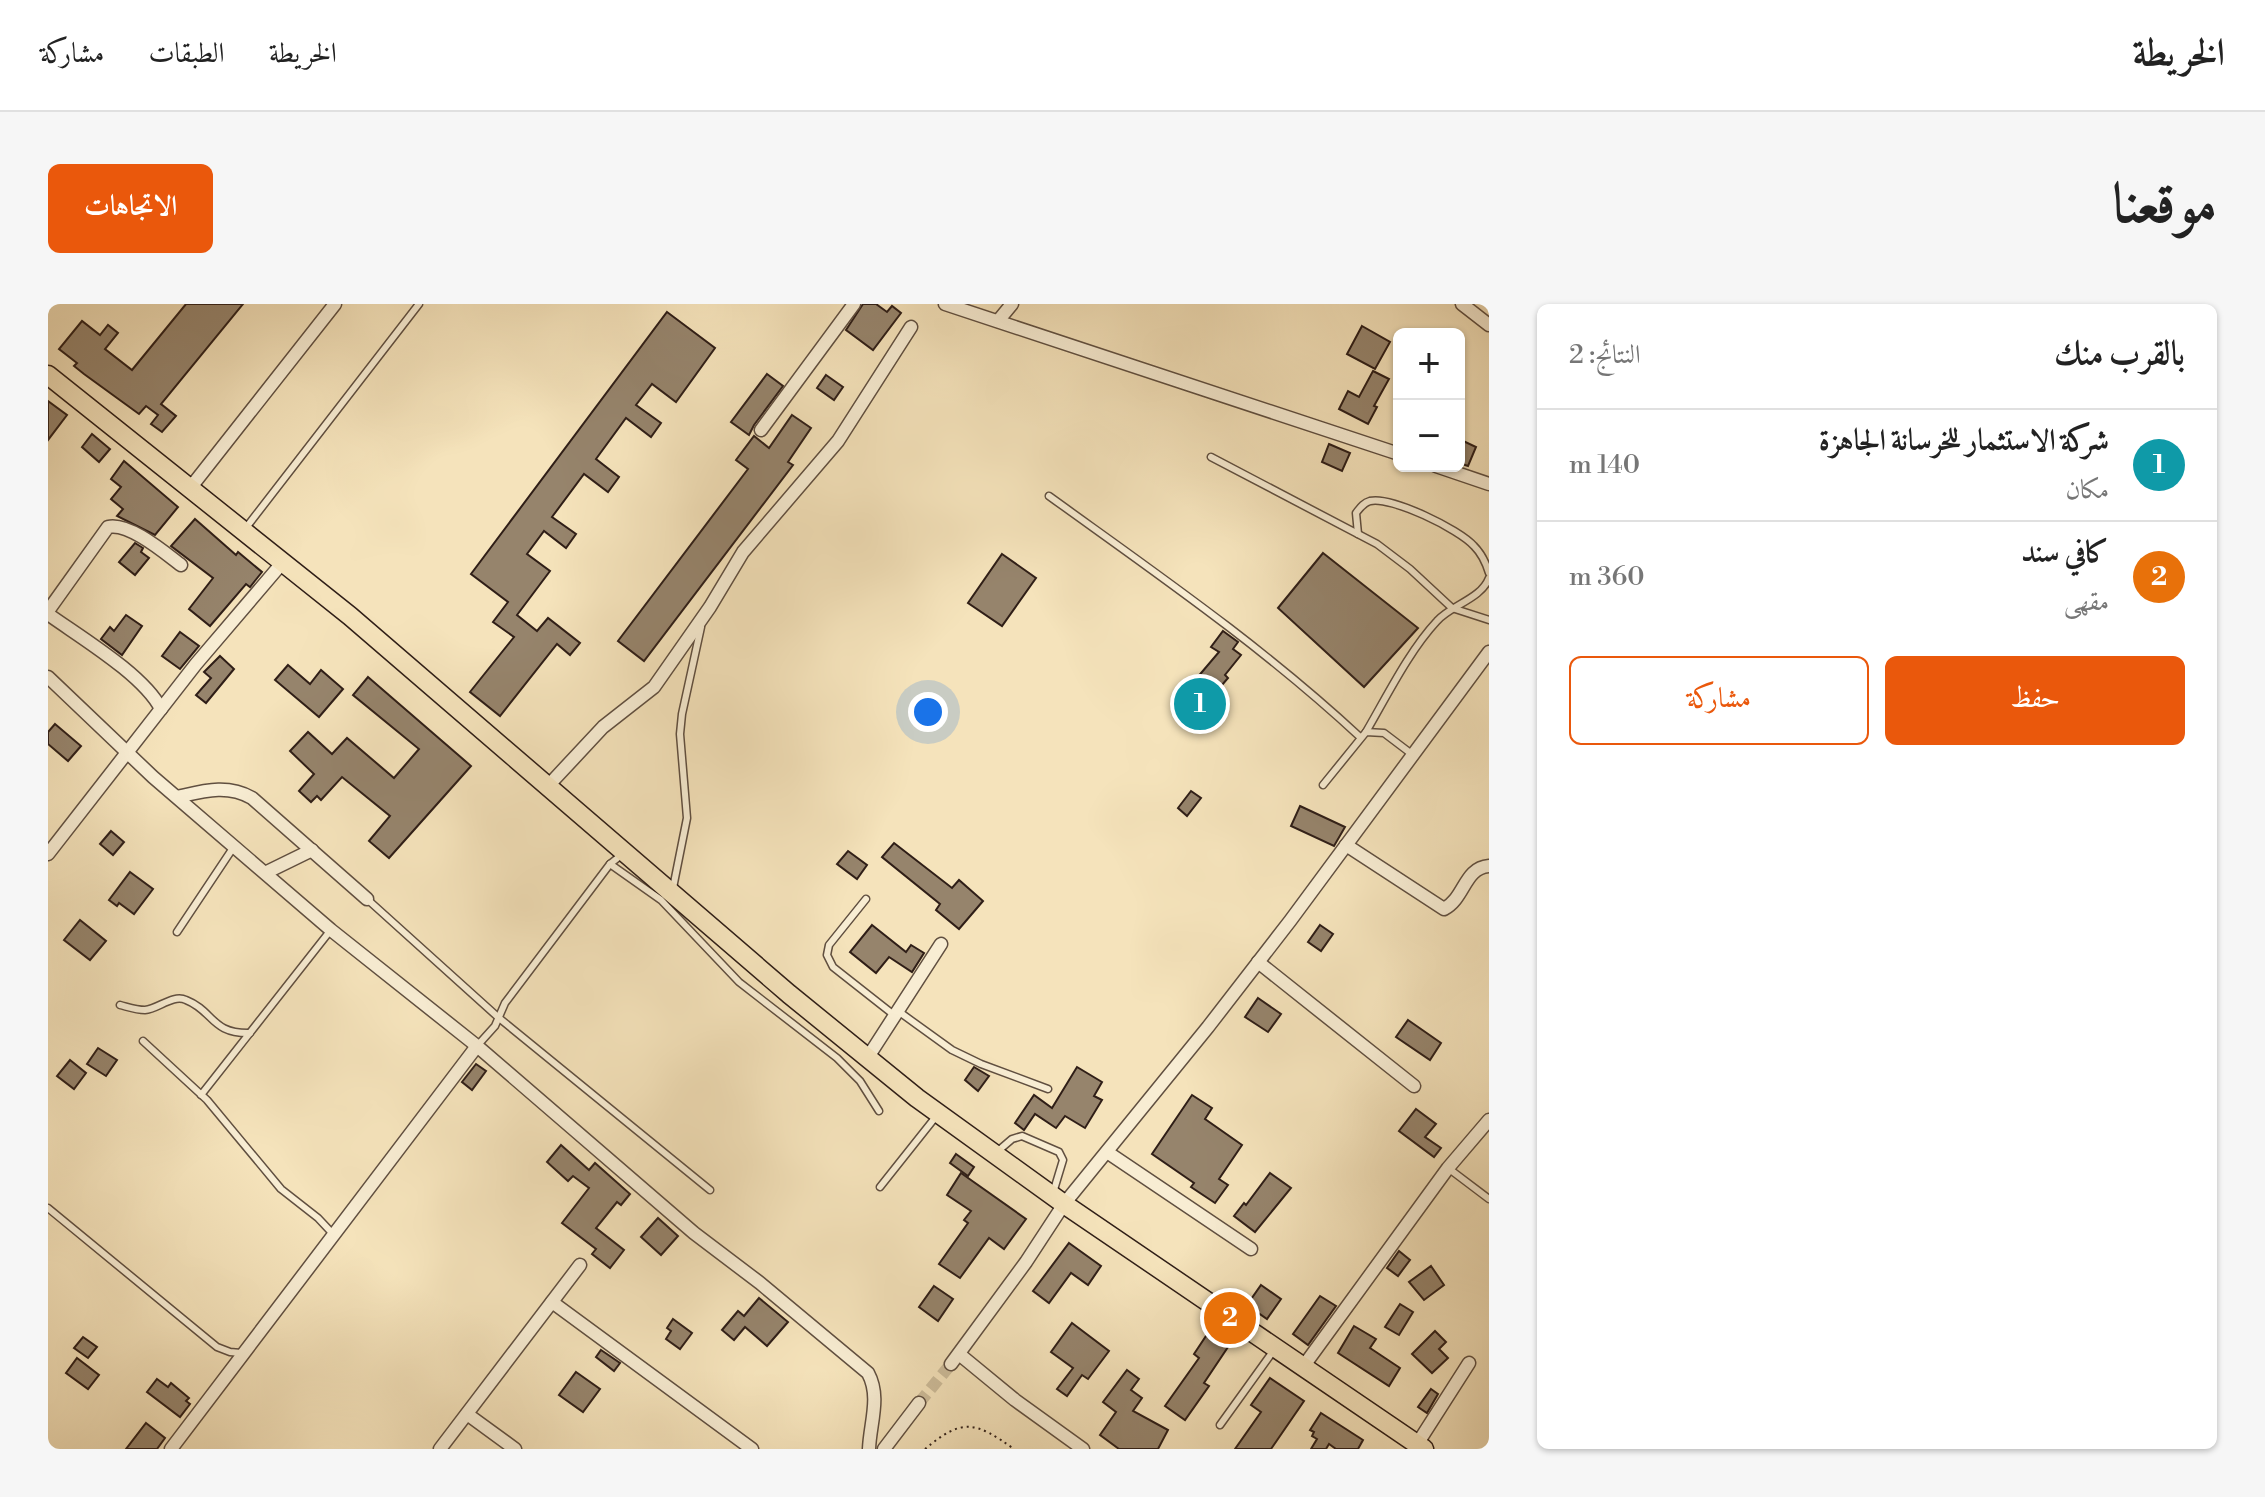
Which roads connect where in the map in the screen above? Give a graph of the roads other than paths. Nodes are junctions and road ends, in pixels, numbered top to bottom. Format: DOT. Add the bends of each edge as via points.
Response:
graph roads {
  1 [pos="335,304"];
  2 [pos="419,304"];
  3 [pos="854,304"];
  4 [pos="945,304"];
  5 [pos="1012,304"];
  6 [pos="1462,304"];
  7 [pos="998,321"];
  8 [pos="1489,325"];
  9 [pos="911,327"];
  10 [pos="48,375"];
  11 [pos="761,430"];
  12 [pos="1393,452"];
  13 [pos="1211,457"];
  14 [pos="1454,472"];
  15 [pos="1489,484"];
  16 [pos="191,487"];
  17 [pos="1049,496"];
  18 [pos="244,529"];
  19 [pos="1358,534"];
  20 [pos="283,562"];
  21 [pos="181,565"];
  22 [pos="1489,576"];
  23 [pos="1452,608"];
  24 [pos="48,612"];
  25 [pos="703,617"];
  26 [pos="1489,620"];
  27 [pos="1489,652"];
  28 [pos="48,677"];
  29 [pos="161,709"];
  30 [pos="1363,734"];
  31 [pos="127,753"];
  32 [pos="1413,755"];
  33 [pos="1323,785"];
  34 [pos="548,786"];
  35 [pos="177,797"];
  36 [pos="235,844"];
  37 [pos="1346,845"];
  38 [pos="312,850"];
  39 [pos="48,854"];
  40 [pos="618,858"];
  41 [pos="1489,866"];
  42 [pos="267,872"];
  43 [pos="672,891"];
  44 [pos="367,899"];
  45 [pos="866,899"];
  46 [pos="331,930"];
  47 [pos="177,932"];
  48 [pos="941,944"];
  49 [pos="1258,962"];
  50 [pos="120,1005"];
  51 [pos="896,1013"];
  52 [pos="499,1018"];
  53 [pos="250,1033"];
  54 [pos="143,1041"];
  55 [pos="477,1046"];
  56 [pos="868,1057"];
  57 [pos="1414,1086"];
  58 [pos="1048,1089"];
  59 [pos="201,1095"];
  60 [pos="879,1111"];
  61 [pos="939,1113"];
  62 [pos="1489,1120"];
  63 [pos="1107,1152"];
  64 [pos="995,1153"];
  65 [pos="1448,1168"];
  66 [pos="880,1187"];
  67 [pos="710,1190"];
  68 [pos="1489,1199"];
  69 [pos="1058,1200"];
  70 [pos="48,1208"];
  71 [pos="333,1234"];
  72 [pos="1251,1249"];
  73 [pos="580,1265"];
  74 [pos="552,1302"];
  75 [pos="1275,1348"];
  76 [pos="244,1353"];
  77 [pos="1469,1363"];
  78 [pos="1303,1367"];
  79 [pos="919,1403"];
  80 [pos="467,1414"];
  81 [pos="1220,1425"];
  82 [pos="1418,1447"];
  83 [pos="171,1449"];
  84 [pos="440,1449"];
  85 [pos="515,1449"];
  86 [pos="752,1449"];
  87 [pos="869,1449"];
  88 [pos="884,1449"];
  89 [pos="1083,1449"];
  1 -- 16 [label="street"];
  2 -- 18 [label="lane"];
  3 -- 11 [label="street"];
  4 -- 7 [label="street"];
  5 -- 7 [label="street"];
  6 -- 8 [label="street"];
  7 -- 12 [label="street"];
  9 -- 25 [label="street" via="838,441 743,552"];
  10 -- 16 [label="main road"];
  13 -- 19 [label="lane"];
  14 -- 15 [label="street"];
  16 -- 18 [label="main road"];
  17 -- 30 [label="lane" via="1247,639"];
  18 -- 20 [label="main road"];
  19 -- 22 [label="lane" via="1356,513 1362,505 1396,504 1464,536 1486,562"];
  19 -- 23 [label="lane" via="1392,554"];
  20 -- 29 [label="street"];
  20 -- 34 [label="main road"];
  21 -- 24 [label="street" via="135,534 108,527"];
  22 -- 23 [label="lane" via="1480,592"];
  23 -- 26 [label="lane"];
  23 -- 30 [label="lane" via="1421,642"];
  24 -- 29 [label="street" via="150,691"];
  25 -- 34 [label="street" via="654,687 603,727"];
  25 -- 43 [label="lane" via="682,714 687,818"];
  27 -- 32 [label="street"];
  28 -- 31 [label="street"];
  29 -- 31 [label="street"];
  30 -- 32 [label="lane" via="1384,733"];
  30 -- 33 [label="lane"];
  31 -- 35 [label="street"];
  31 -- 39 [label="street"];
  32 -- 37 [label="street"];
  34 -- 40 [label="main road"];
  35 -- 36 [label="street"];
  35 -- 38 [label="street" via="239,790"];
  36 -- 42 [label="street"];
  36 -- 47 [label="lane"];
  37 -- 41 [label="street" via="1444,909 1455,902 1473,871"];
  37 -- 49 [label="street"];
  38 -- 42 [label="street"];
  38 -- 44 [label="street"];
  40 -- 43 [label="main road"];
  40 -- 52 [label="lane" via="505,1003"];
  40 -- 60 [label="lane" via="753,994 837,1058"];
  42 -- 46 [label="street"];
  43 -- 56 [label="main road"];
  44 -- 52 [label="lane"];
  45 -- 51 [label="lane" via="829,945 827,955 833,967"];
  46 -- 53 [label="lane"];
  46 -- 55 [label="street"];
  48 -- 51 [label="street"];
  49 -- 57 [label="street"];
  49 -- 63 [label="street"];
  50 -- 53 [label="lane" via="147,1010 185,999 223,1029"];
  51 -- 56 [label="street"];
  51 -- 58 [label="lane" via="952,1050"];
  52 -- 55 [label="lane"];
  52 -- 67 [label="lane"];
  53 -- 59 [label="lane"];
  54 -- 59 [label="lane"];
  55 -- 71 [label="street"];
  55 -- 87 [label="street" via="694,1233 868,1373 875,1397"];
  56 -- 61 [label="main road"];
  59 -- 71 [label="lane" via="264,1171"];
  61 -- 64 [label="main road"];
  61 -- 66 [label="lane"];
  62 -- 65 [label="street"];
  63 -- 69 [label="street"];
  63 -- 72 [label="street"];
  64 -- 69 [label="main road"];
  64 -- 69 [label="lane" via="1022,1136 1059,1152 1063,1160"];
  65 -- 68 [label="lane"];
  65 -- 78 [label="street"];
  69 -- 75 [label="main road"];
  69 -- 89 [label="street" via="1026,1262 955,1359"];
  70 -- 76 [label="lane" via="217,1347"];
  71 -- 76 [label="street"];
  73 -- 74 [label="street"];
  74 -- 80 [label="street"];
  74 -- 86 [label="street"];
  75 -- 78 [label="main road"];
  75 -- 81 [label="lane"];
  76 -- 83 [label="street"];
  77 -- 82 [label="street"];
  78 -- 82 [label="main road"];
  79 -- 88 [label="street"];
  80 -- 84 [label="street"];
  80 -- 85 [label="street"];
}
